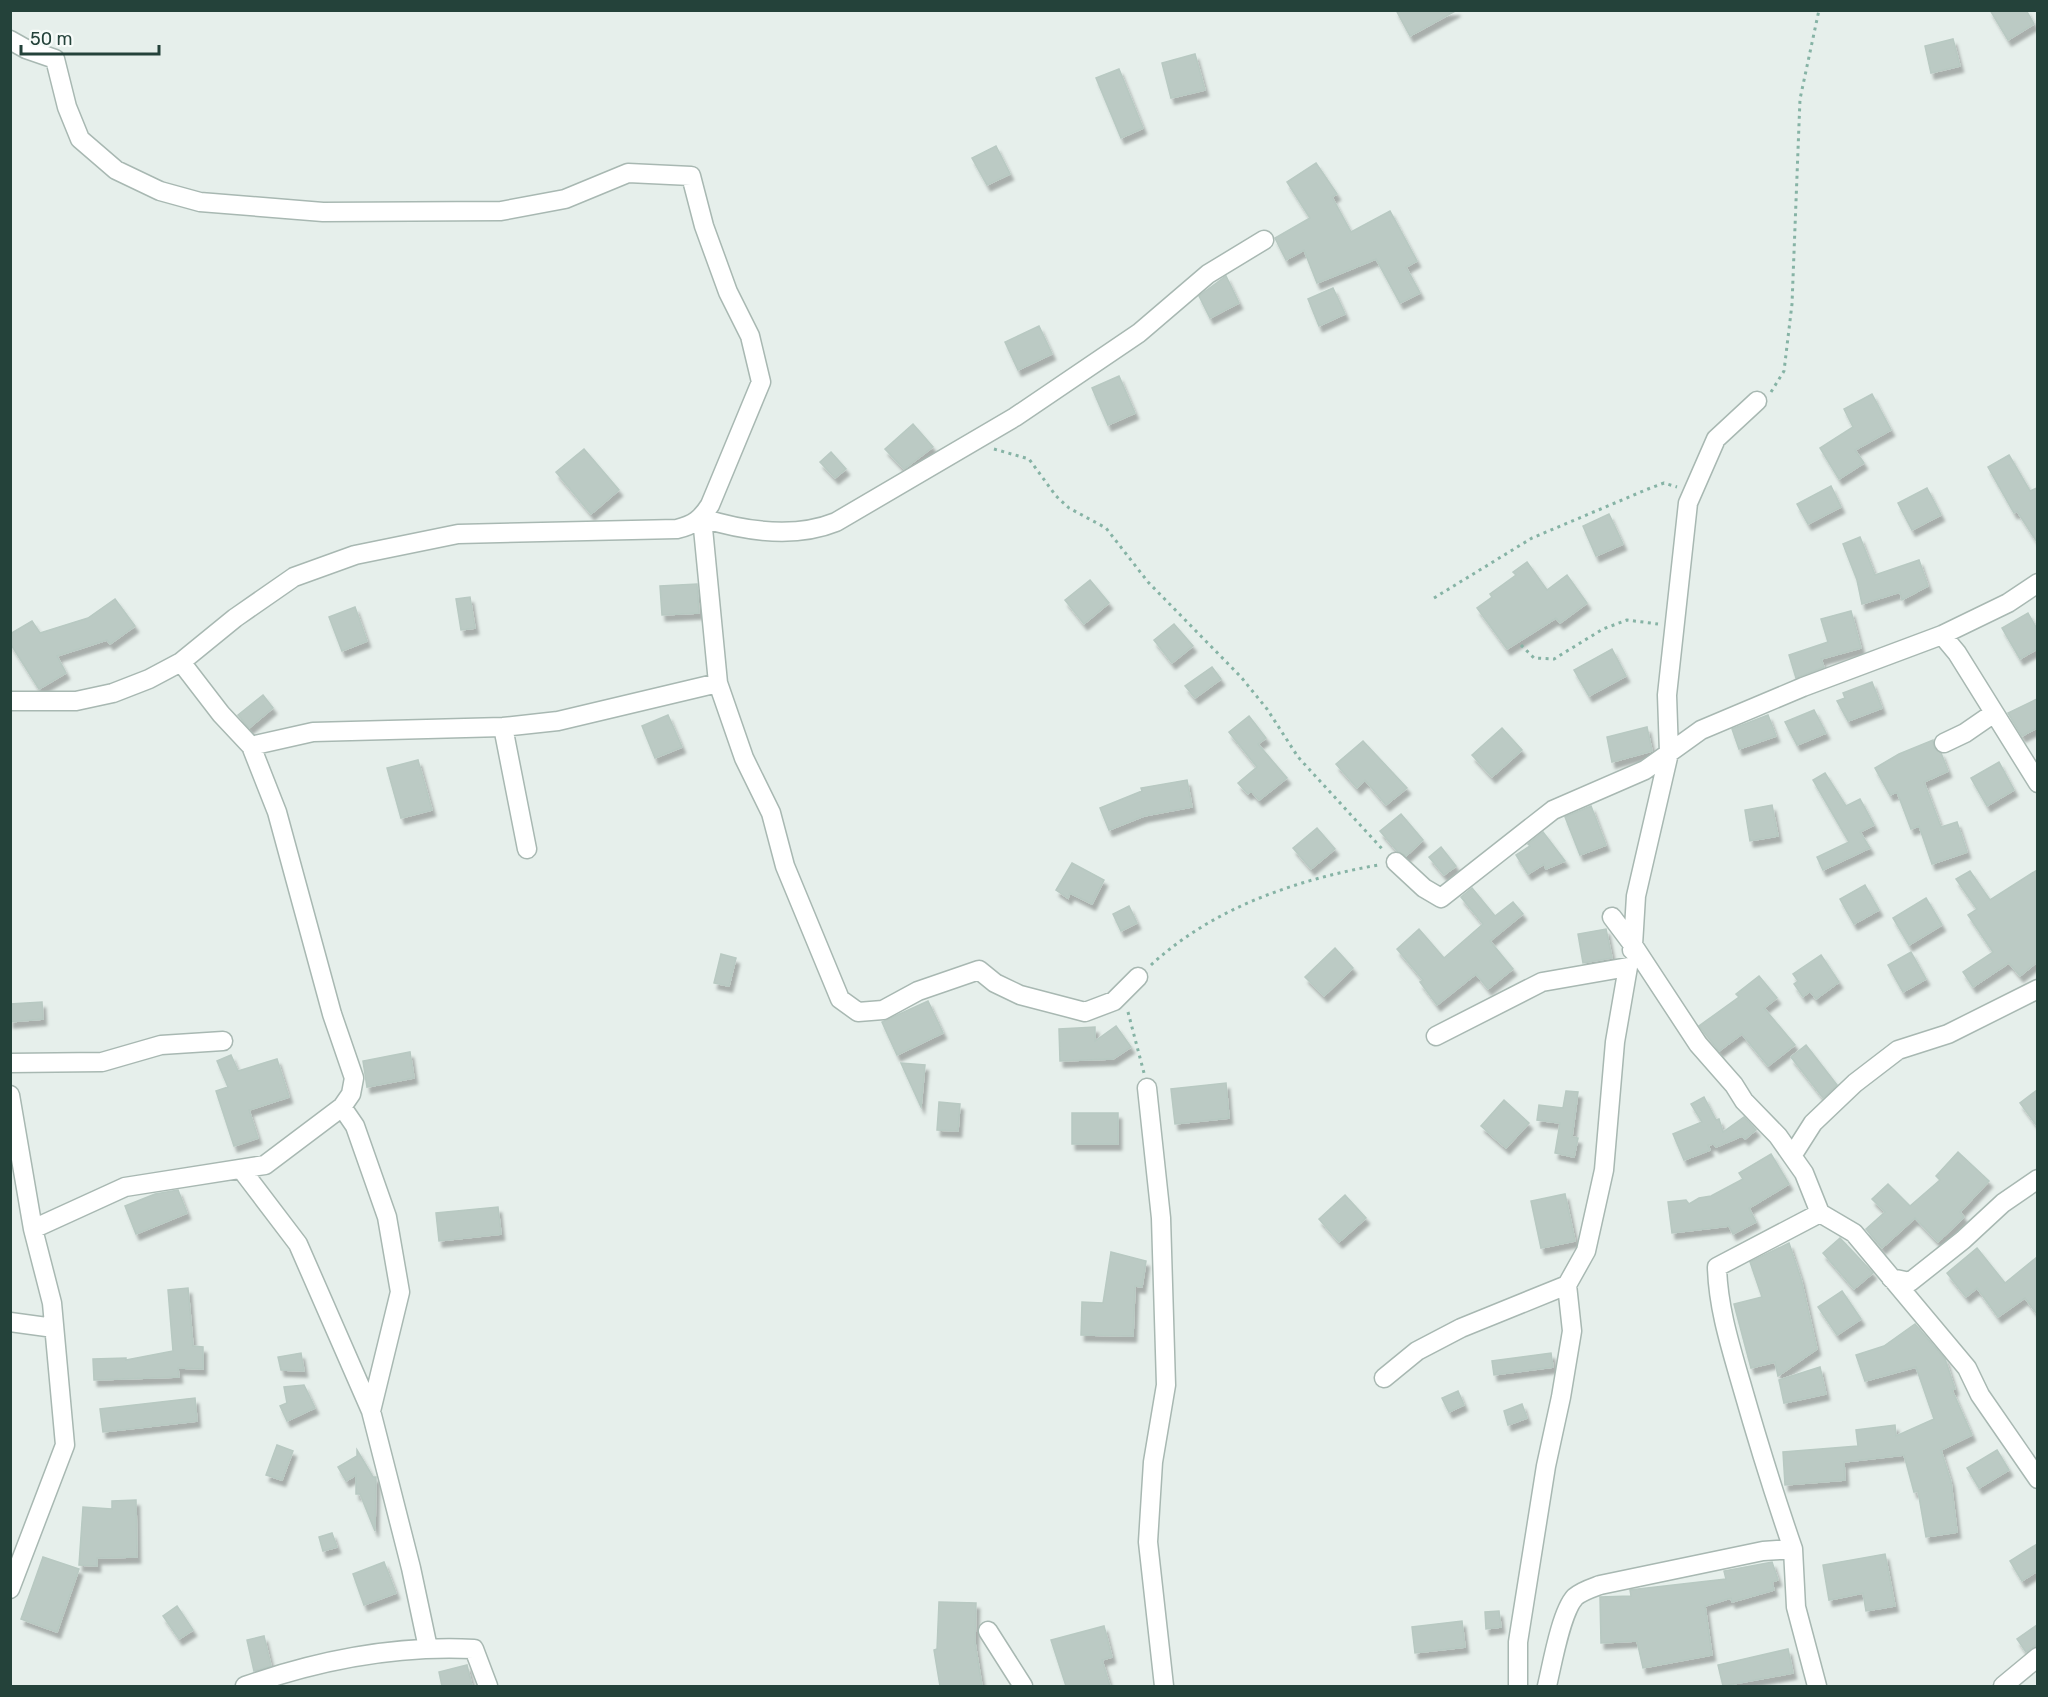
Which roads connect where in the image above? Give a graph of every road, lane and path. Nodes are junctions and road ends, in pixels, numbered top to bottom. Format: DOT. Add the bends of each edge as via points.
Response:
graph roads {
  1 [pos="1819,10"];
  2 [pos="10,40"];
  3 [pos="1264,240"];
  4 [pos="1757,401"];
  5 [pos="976,441"];
  6 [pos="1688,503"];
  7 [pos="702,518"];
  8 [pos="2037,583"];
  9 [pos="1434,598"];
  10 [pos="1672,633"];
  11 [pos="1942,635"];
  12 [pos="1521,645"];
  13 [pos="181,662"];
  14 [pos="718,683"];
  15 [pos="10,701"];
  16 [pos="1994,712"];
  17 [pos="503,727"];
  18 [pos="1944,743"];
  19 [pos="251,746"];
  20 [pos="1669,753"];
  21 [pos="2037,783"];
  22 [pos="527,849"];
  23 [pos="1396,862"];
  24 [pos="1612,917"];
  25 [pos="1633,945"];
  26 [pos="1628,967"];
  27 [pos="1138,977"];
  28 [pos="2037,989"];
  29 [pos="1126,1006"];
  30 [pos="1436,1035"];
  31 [pos="223,1041"];
  32 [pos="10,1063"];
  33 [pos="1147,1088"];
  34 [pos="10,1095"];
  35 [pos="342,1107"];
  36 [pos="1792,1156"];
  37 [pos="241,1169"];
  38 [pos="2037,1179"];
  39 [pos="1820,1213"];
  40 [pos="33,1229"];
  41 [pos="1891,1278"];
  42 [pos="1567,1285"];
  43 [pos="10,1322"];
  44 [pos="54,1328"];
  45 [pos="1384,1378"];
  46 [pos="371,1411"];
  47 [pos="2037,1479"];
  48 [pos="1793,1549"];
  49 [pos="10,1588"];
  50 [pos="988,1631"];
  51 [pos="428,1648"];
  52 [pos="2037,1658"];
  53 [pos="245,1686"];
  54 [pos="488,1686"];
  55 [pos="1023,1686"];
  56 [pos="1164,1686"];
  57 [pos="1518,1686"];
  58 [pos="1547,1686"];
  59 [pos="1817,1686"];
  60 [pos="2003,1686"];
  1 -- 4 [label="path" via="1800,99 1792,304 1784,371 1776,389"];
  2 -- 7 [label="street" via="55,59 80,139 116,170 160,191 200,202 323,212 501,211 565,199 628,173 692,176 704,226 728,292 750,336 761,382 711,505"];
  3 -- 5 [label="street" via="1208,274 1139,333"];
  4 -- 6 [label="street" via="1716,439"];
  5 -- 7 [label="street" via="900,482 864,507 818,529 762,531 733,528"];
  5 -- 23 [label="path" via="1029,459 1069,508 1106,528 1148,582 1241,677 1298,757"];
  6 -- 9 [label="path" via="1676,486 1664,483 1616,500 1532,538"];
  6 -- 10 [label="street"];
  7 -- 13 [label="street" via="677,529 458,534 355,555 294,577"];
  7 -- 14 [label="street"];
  8 -- 11 [label="street" via="2008,603"];
  10 -- 12 [label="path" via="1655,622 1627,620 1554,659 1534,658"];
  10 -- 20 [label="street" via="1667,695"];
  11 -- 16 [label="street"];
  11 -- 20 [label="street" via="1701,730"];
  13 -- 15 [label="street" via="113,693 76,701"];
  13 -- 19 [label="street"];
  14 -- 17 [label="street" via="558,721"];
  14 -- 27 [label="street" via="744,758 771,813 785,866 840,999 858,1012 883,1010 918,991 979,970 1020,995 1084,1012 1114,1001"];
  16 -- 18 [label="street" via="1965,734"];
  16 -- 21 [label="street"];
  17 -- 19 [label="street" via="313,732"];
  17 -- 22 [label="street"];
  19 -- 35 [label="street" via="277,812 332,1014 354,1078 351,1094"];
  20 -- 23 [label="street" via="1645,770 1553,810 1441,898"];
  20 -- 25 [label="street" via="1636,896"];
  23 -- 27 [label="path" via="1326,875 1256,898 1215,919"];
  24 -- 25 [label="street"];
  25 -- 26 [label="street"];
  25 -- 36 [label="street" via="1698,1044"];
  26 -- 30 [label="street" via="1542,982"];
  26 -- 42 [label="street" via="1615,1042 1604,1170 1586,1251"];
  28 -- 36 [label="street" via="1948,1034 1898,1050 1813,1123"];
  29 -- 33 [label="path"];
  31 -- 32 [label="street" via="161,1045 102,1062"];
  33 -- 56 [label="street" via="1161,1218 1166,1385 1153,1462 1148,1542"];
  34 -- 40 [label="street"];
  35 -- 37 [label="street" via="265,1165"];
  35 -- 46 [label="street" via="355,1126 387,1217 400,1292"];
  36 -- 39 [label="street" via="1804,1173"];
  37 -- 40 [label="street" via="125,1187"];
  37 -- 46 [label="street" via="298,1244"];
  38 -- 41 [label="street" via="1910,1282"];
  39 -- 41 [label="street" via="1854,1233"];
  39 -- 48 [label="street" via="1717,1267 1718,1298 1733,1354 1766,1473"];
  40 -- 44 [label="street" via="52,1303"];
  41 -- 47 [label="street" via="1966,1368"];
  42 -- 45 [label="street" via="1461,1328 1426,1346"];
  42 -- 57 [label="street" via="1572,1331 1518,1642"];
  43 -- 44 [label="street"];
  44 -- 49 [label="street" via="65,1445"];
  46 -- 51 [label="street"];
  48 -- 58 [label="street" via="1763,1551 1600,1585 1581,1593 1573,1600 1561,1631"];
  48 -- 59 [label="street" via="1796,1607"];
  50 -- 55 [label="street"];
  51 -- 53 [label="street" via="330,1661"];
  51 -- 54 [label="street" via="474,1649"];
  52 -- 60 [label="street"];
}
